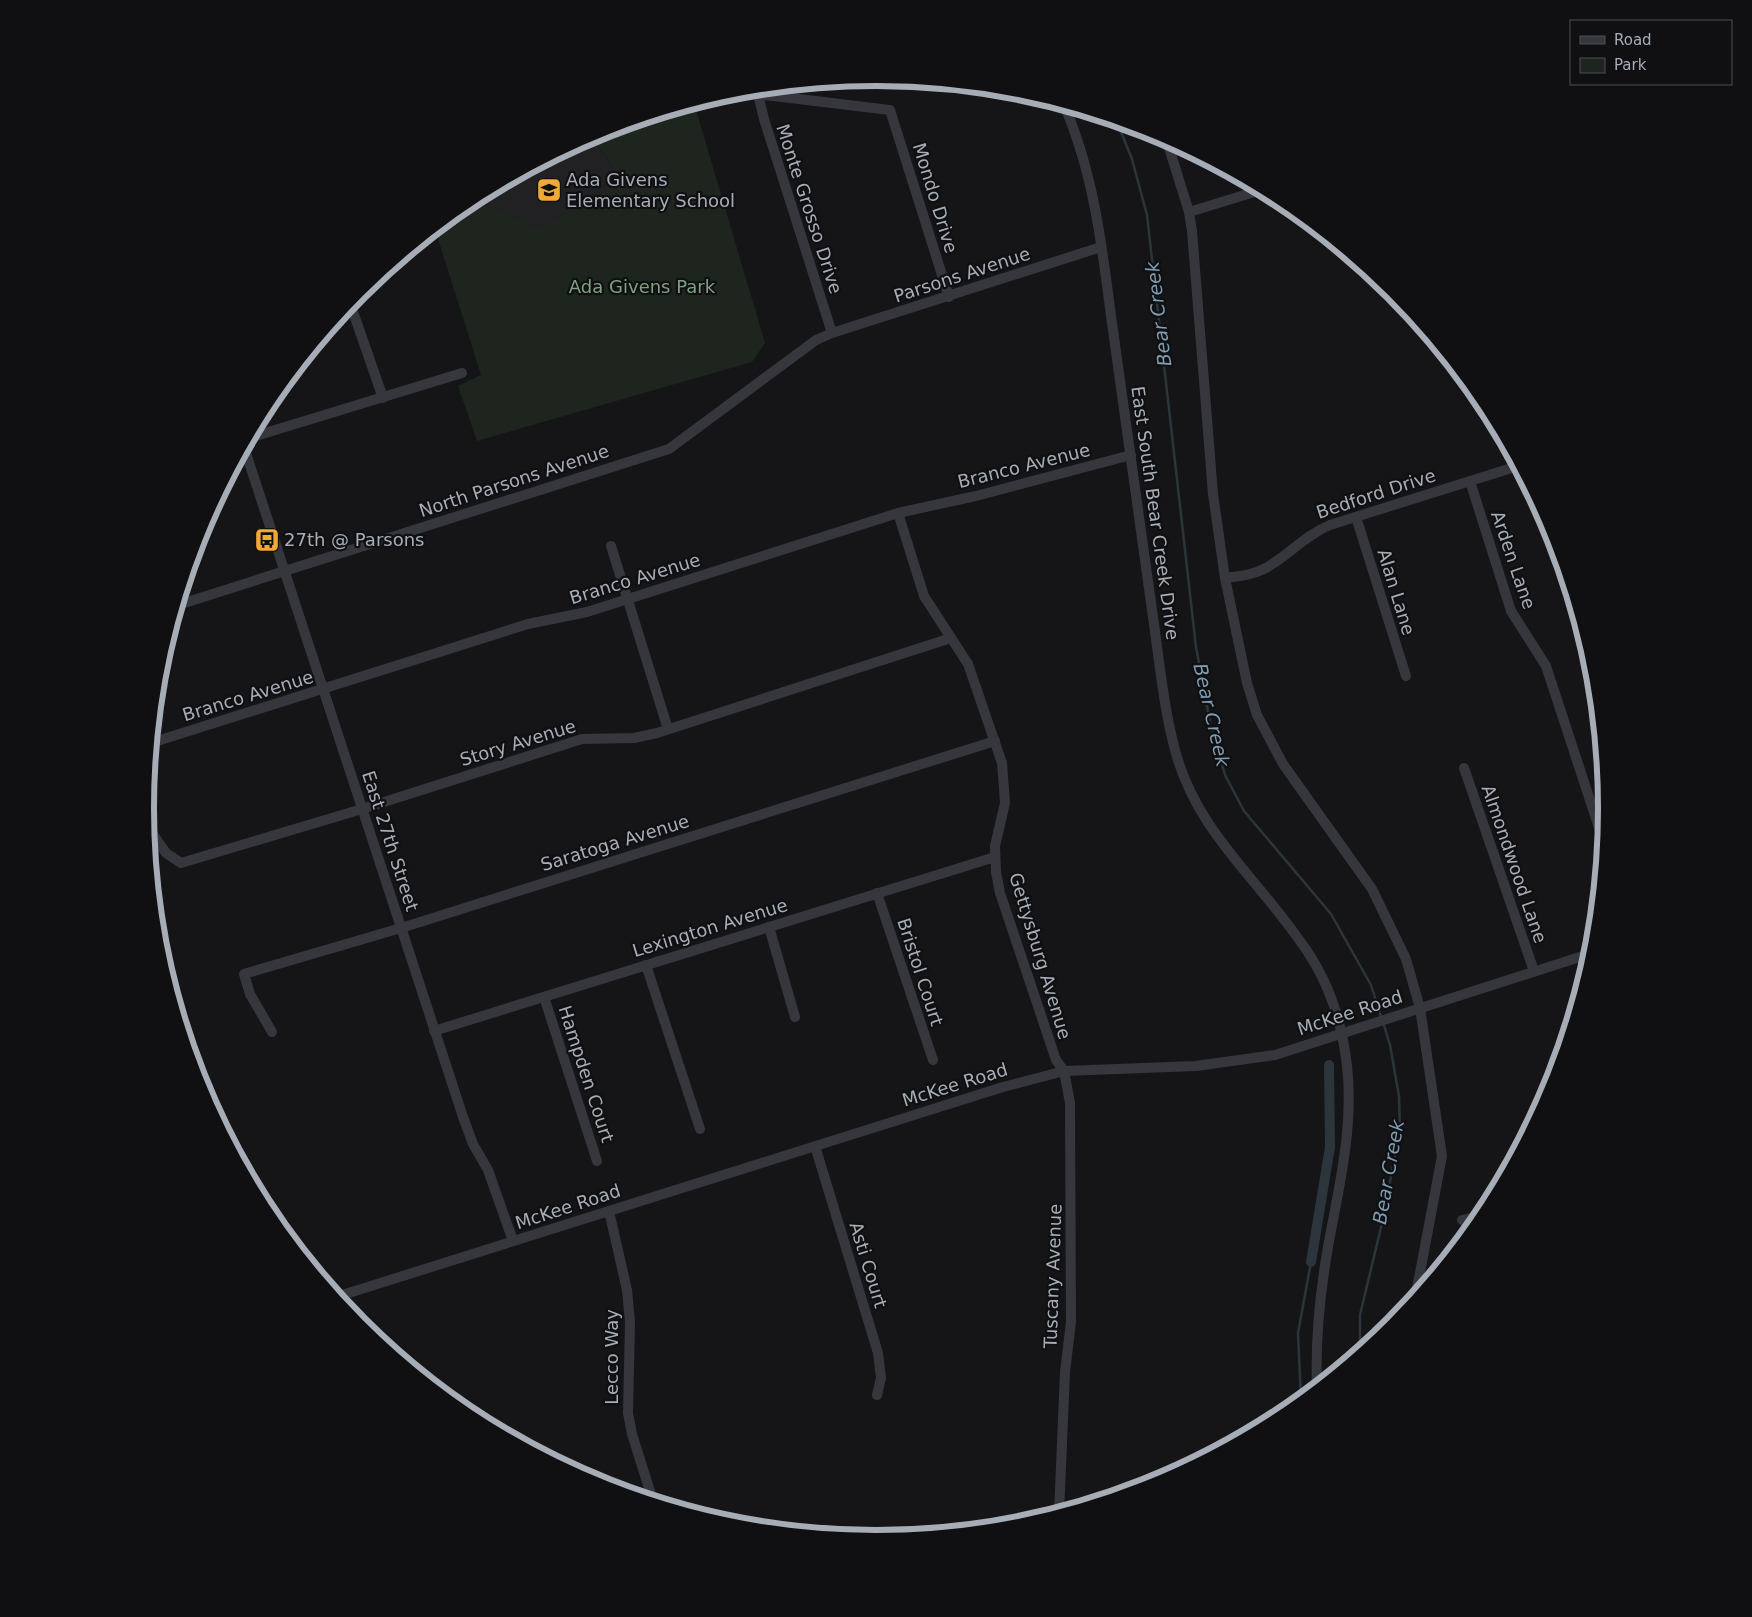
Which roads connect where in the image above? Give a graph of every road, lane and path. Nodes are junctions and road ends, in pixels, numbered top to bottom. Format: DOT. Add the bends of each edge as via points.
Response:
graph roads {
  1 [pos="771,94"];
  2 [pos="758,96"];
  3 [pos="1067,112"];
  4 [pos="1169,149"];
  5 [pos="1252,193"];
  6 [pos="1188,212"];
  7 [pos="1101,246"];
  8 [pos="949,296"];
  9 [pos="353,311"];
  10 [pos="832,333"];
  11 [pos="462,373"];
  12 [pos="383,398"];
  13 [pos="258,435"];
  14 [pos="247,455"];
  15 [pos="1131,456"];
  16 [pos="1512,468"];
  17 [pos="1470,481"];
  18 [pos="898,513"];
  19 [pos="1356,517"];
  20 [pos="611,546"];
  21 [pos="285,571"];
  22 [pos="1225,578"];
  23 [pos="628,599"];
  24 [pos="184,602"];
  25 [pos="951,638"];
  26 [pos="1406,676"];
  27 [pos="324,689"];
  28 [pos="668,729"];
  29 [pos="157,741"];
  30 [pos="995,741"];
  31 [pos="1464,768"];
  32 [pos="362,809"];
  33 [pos="1598,824"];
  34 [pos="155,837"];
  35 [pos="995,857"];
  36 [pos="878,893"];
  37 [pos="769,927"];
  38 [pos="401,928"];
  39 [pos="1582,956"];
  40 [pos="646,965"];
  41 [pos="1534,971"];
  42 [pos="544,997"];
  43 [pos="1420,1008"];
  44 [pos="795,1017"];
  45 [pos="434,1031"];
  46 [pos="272,1032"];
  47 [pos="1342,1034"];
  48 [pos="932,1060"];
  49 [pos="1064,1071"];
  50 [pos="700,1129"];
  51 [pos="815,1146"];
  52 [pos="597,1161"];
  53 [pos="609,1211"];
  54 [pos="1471,1218"];
  55 [pos="1462,1220"];
  56 [pos="513,1242"];
  57 [pos="1416,1288"];
  58 [pos="342,1295"];
  59 [pos="1317,1380"];
  60 [pos="877,1395"];
  61 [pos="651,1494"];
  62 [pos="1060,1507"];
  1 -- 8 [label="street, Mondo Drive" via="890,110"];
  2 -- 10 [label="street, Monte Grosso Drive"];
  3 -- 7 [label="street, East South Bear Creek Drive" via="1077,134 1087,172"];
  4 -- 6 [label="street"];
  5 -- 6 [label="street"];
  6 -- 22 [label="street" via="1213,494"];
  7 -- 8 [label="street, Parsons Avenue"];
  7 -- 15 [label="street, East South Bear Creek Drive"];
  8 -- 10 [label="street, Parsons Avenue"];
  9 -- 12 [label="street"];
  10 -- 21 [label="street, North Parsons Avenue" via="816,340 669,449"];
  11 -- 12 [label="street"];
  12 -- 13 [label="street"];
  14 -- 21 [label="street, East 27th Street"];
  15 -- 18 [label="street, Branco Avenue"];
  15 -- 47 [label="street, East South Bear Creek Drive" via="1169,720 1184,777 1206,822 1303,944 1327,990"];
  16 -- 17 [label="street, Bedford Drive"];
  17 -- 19 [label="street, Bedford Drive"];
  17 -- 33 [label="street, Arden Lane" via="1511,611 1546,666"];
  18 -- 23 [label="street, Branco Avenue"];
  18 -- 25 [label="street, Gettysburg Avenue" via="924,596"];
  19 -- 22 [label="street, Bedford Drive" via="1314,532 1265,569"];
  19 -- 26 [label="street, Alan Lane"];
  20 -- 23 [label="street"];
  21 -- 24 [label="street, North Parsons Avenue"];
  21 -- 27 [label="street, East 27th Street"];
  22 -- 43 [label="street" via="1247,683 1258,716 1283,764 1372,889 1406,959"];
  23 -- 27 [label="street, Branco Avenue" via="587,612 528,624"];
  23 -- 28 [label="street"];
  25 -- 28 [label="street, Story Avenue"];
  25 -- 30 [label="street, Gettysburg Avenue" via="968,664"];
  27 -- 29 [label="street, Branco Avenue"];
  27 -- 32 [label="street, East 27th Street"];
  28 -- 32 [label="street, Story Avenue" via="634,738 582,739"];
  30 -- 35 [label="street, Gettysburg Avenue" via="1004,775 1005,804"];
  30 -- 38 [label="street, Saratoga Avenue"];
  31 -- 41 [label="street, Almondwood Lane"];
  32 -- 34 [label="street, Story Avenue" via="181,864 166,853"];
  32 -- 38 [label="street, East 27th Street"];
  35 -- 36 [label="street, Lexington Avenue"];
  35 -- 49 [label="street, Gettysburg Avenue" via="1000,893 1056,1060"];
  36 -- 37 [label="street, Lexington Avenue"];
  36 -- 48 [label="street, Bristol Court"];
  37 -- 40 [label="street, Lexington Avenue"];
  37 -- 44 [label="street"];
  38 -- 45 [label="street, East 27th Street"];
  38 -- 46 [label="street, Saratoga Avenue" via="244,974 250,994"];
  39 -- 41 [label="street, McKee Road"];
  40 -- 42 [label="street, Lexington Avenue"];
  40 -- 50 [label="street"];
  41 -- 43 [label="street, McKee Road"];
  42 -- 45 [label="street, Lexington Avenue"];
  42 -- 52 [label="street, Hampden Court"];
  43 -- 47 [label="street, McKee Road"];
  43 -- 57 [label="street" via="1442,1156"];
  45 -- 56 [label="street, East 27th Street" via="462,1117 488,1170"];
  47 -- 49 [label="street, McKee Road" via="1275,1055 1235,1062"];
  47 -- 59 [label="street, East South Bear Creek Drive" via="1349,1093 1348,1134 1318,1315"];
  49 -- 51 [label="street, McKee Road" via="958,1100"];
  49 -- 62 [label="street, Tuscany Avenue" via="1071,1116 1072,1322 1065,1372"];
  51 -- 53 [label="street, McKee Road"];
  51 -- 60 [label="street, Asti Court" via="878,1353 880,1378"];
  53 -- 56 [label="street, McKee Road"];
  53 -- 61 [label="street, Lecco Way" via="627,1290 630,1322 628,1412"];
  54 -- 55 [label="street"];
  56 -- 58 [label="street, McKee Road"];
}
